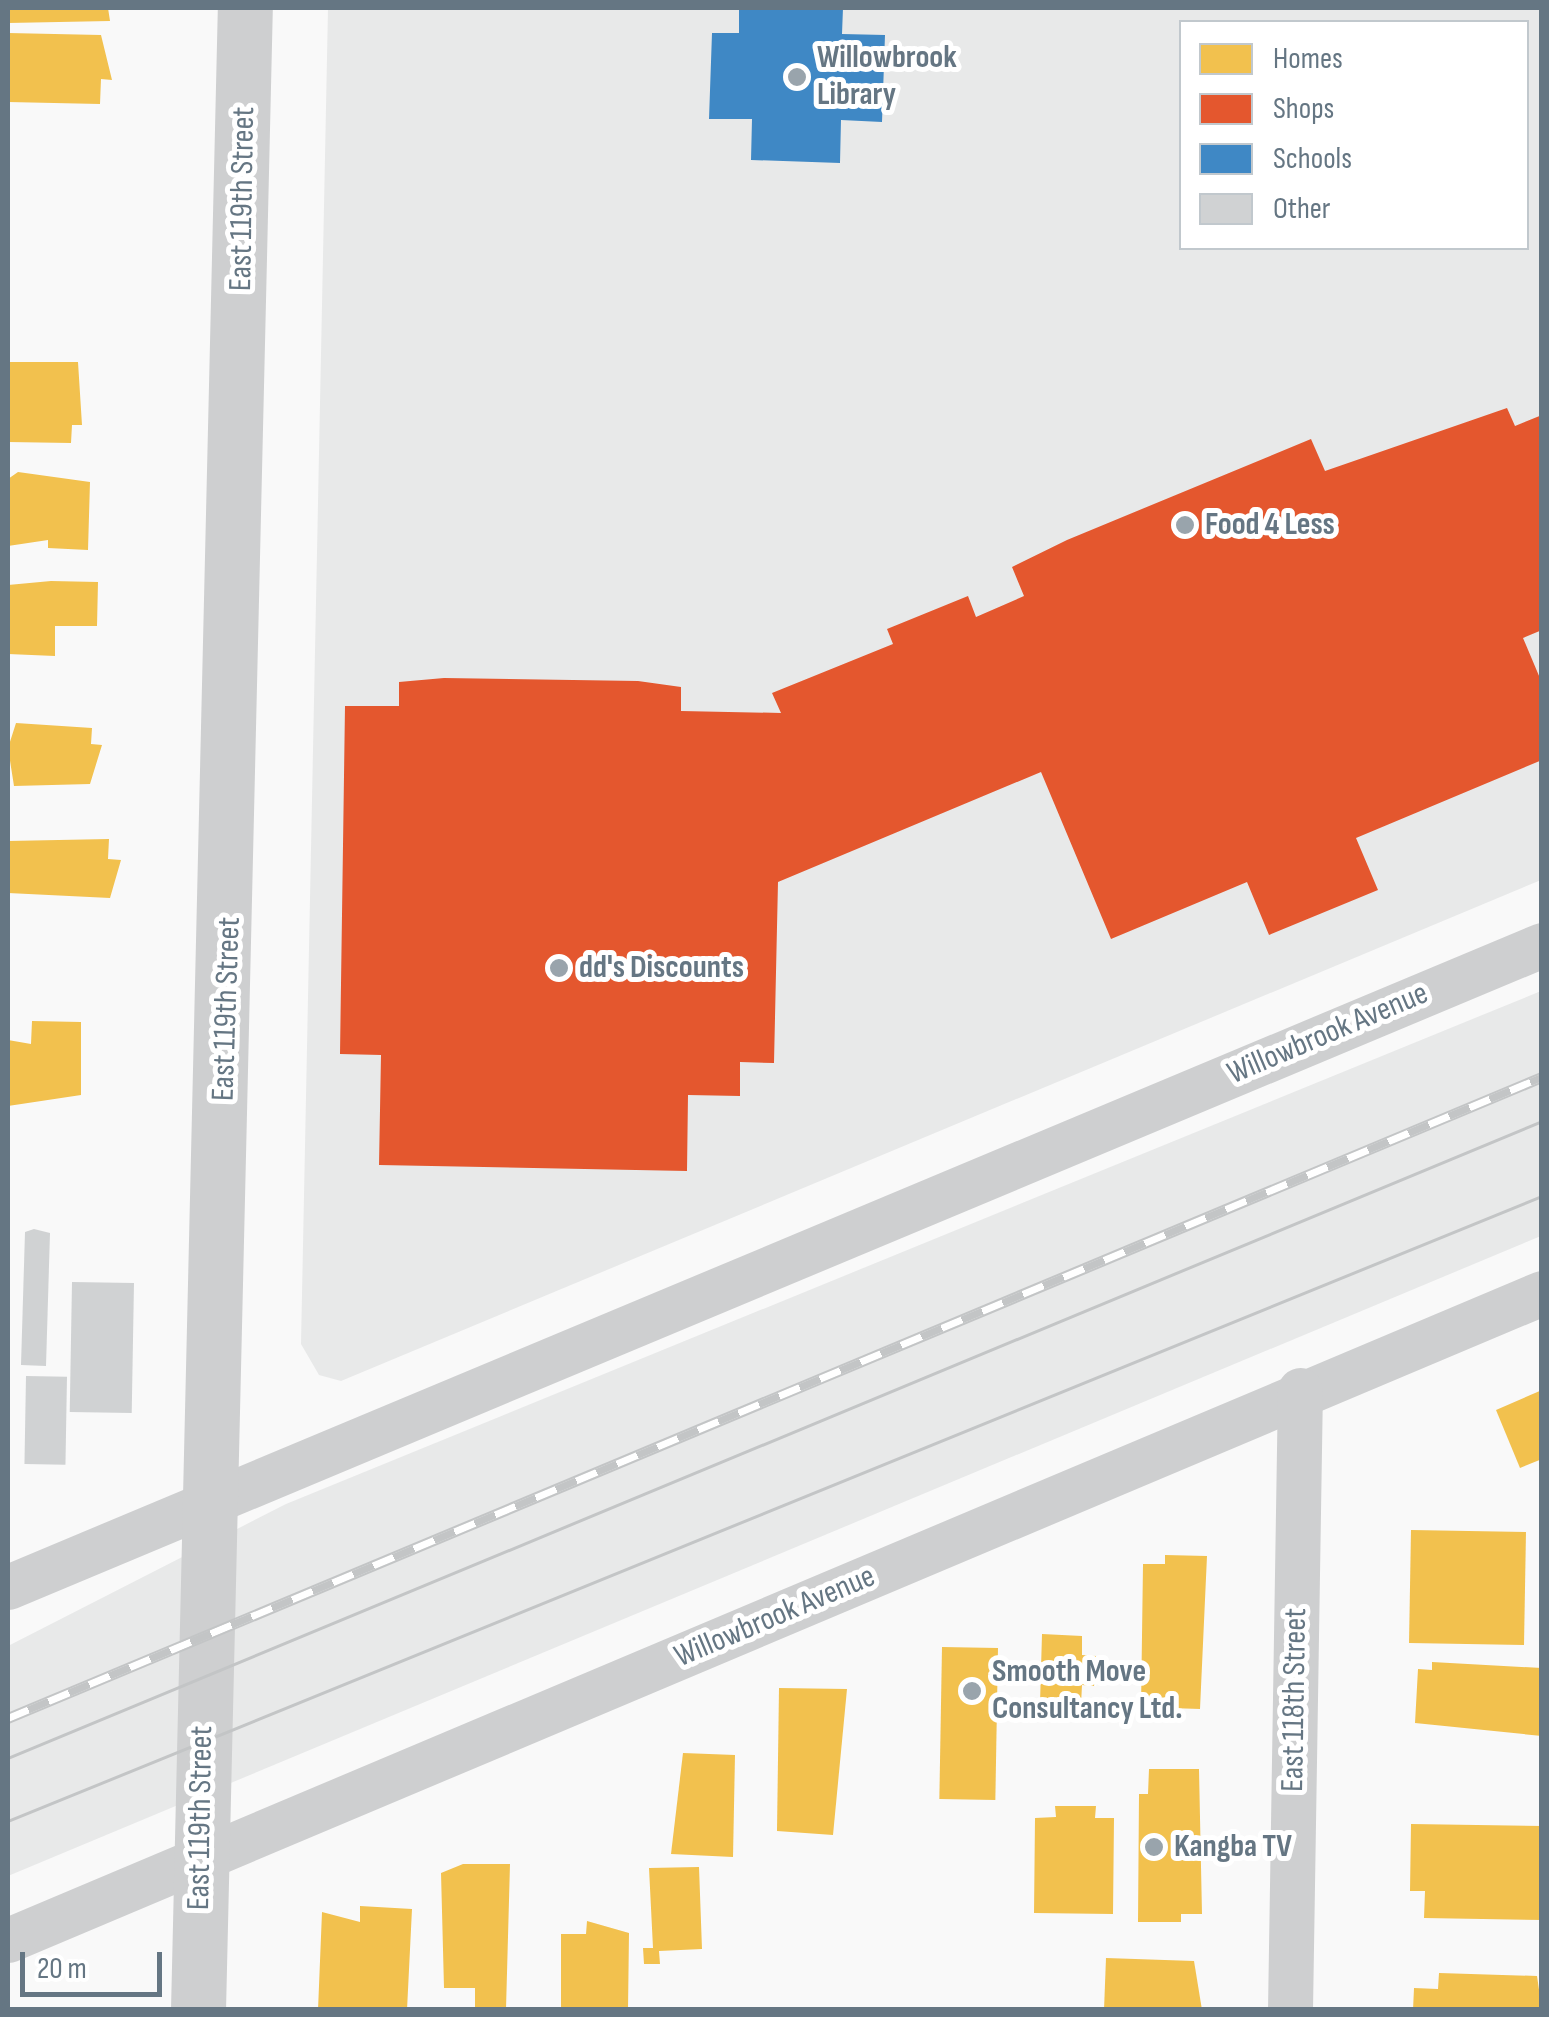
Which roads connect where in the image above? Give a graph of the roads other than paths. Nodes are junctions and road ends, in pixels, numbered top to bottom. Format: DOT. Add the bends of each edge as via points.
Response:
graph roads {
  1 [pos="245,8"];
  2 [pos="1542,945"];
  3 [pos="1542,1293"];
  4 [pos="1300,1390"];
  5 [pos="207,1504"];
  6 [pos="8,1587"];
  7 [pos="200,1864"];
  8 [pos="8,1940"];
  9 [pos="198,2010"];
  10 [pos="1290,2010"];
  1 -- 5 [label="street, East 119th Street" via="228,980"];
  2 -- 5 [label="street, Willowbrook Avenue"];
  3 -- 4 [label="street, Willowbrook Avenue"];
  4 -- 7 [label="street, Willowbrook Avenue"];
  4 -- 10 [label="street, East 118th Street"];
  5 -- 6 [label="street, Willowbrook Avenue"];
  5 -- 7 [label="street, East 119th Street"];
  7 -- 8 [label="street, Willowbrook Avenue"];
  7 -- 9 [label="street, East 119th Street"];
}
